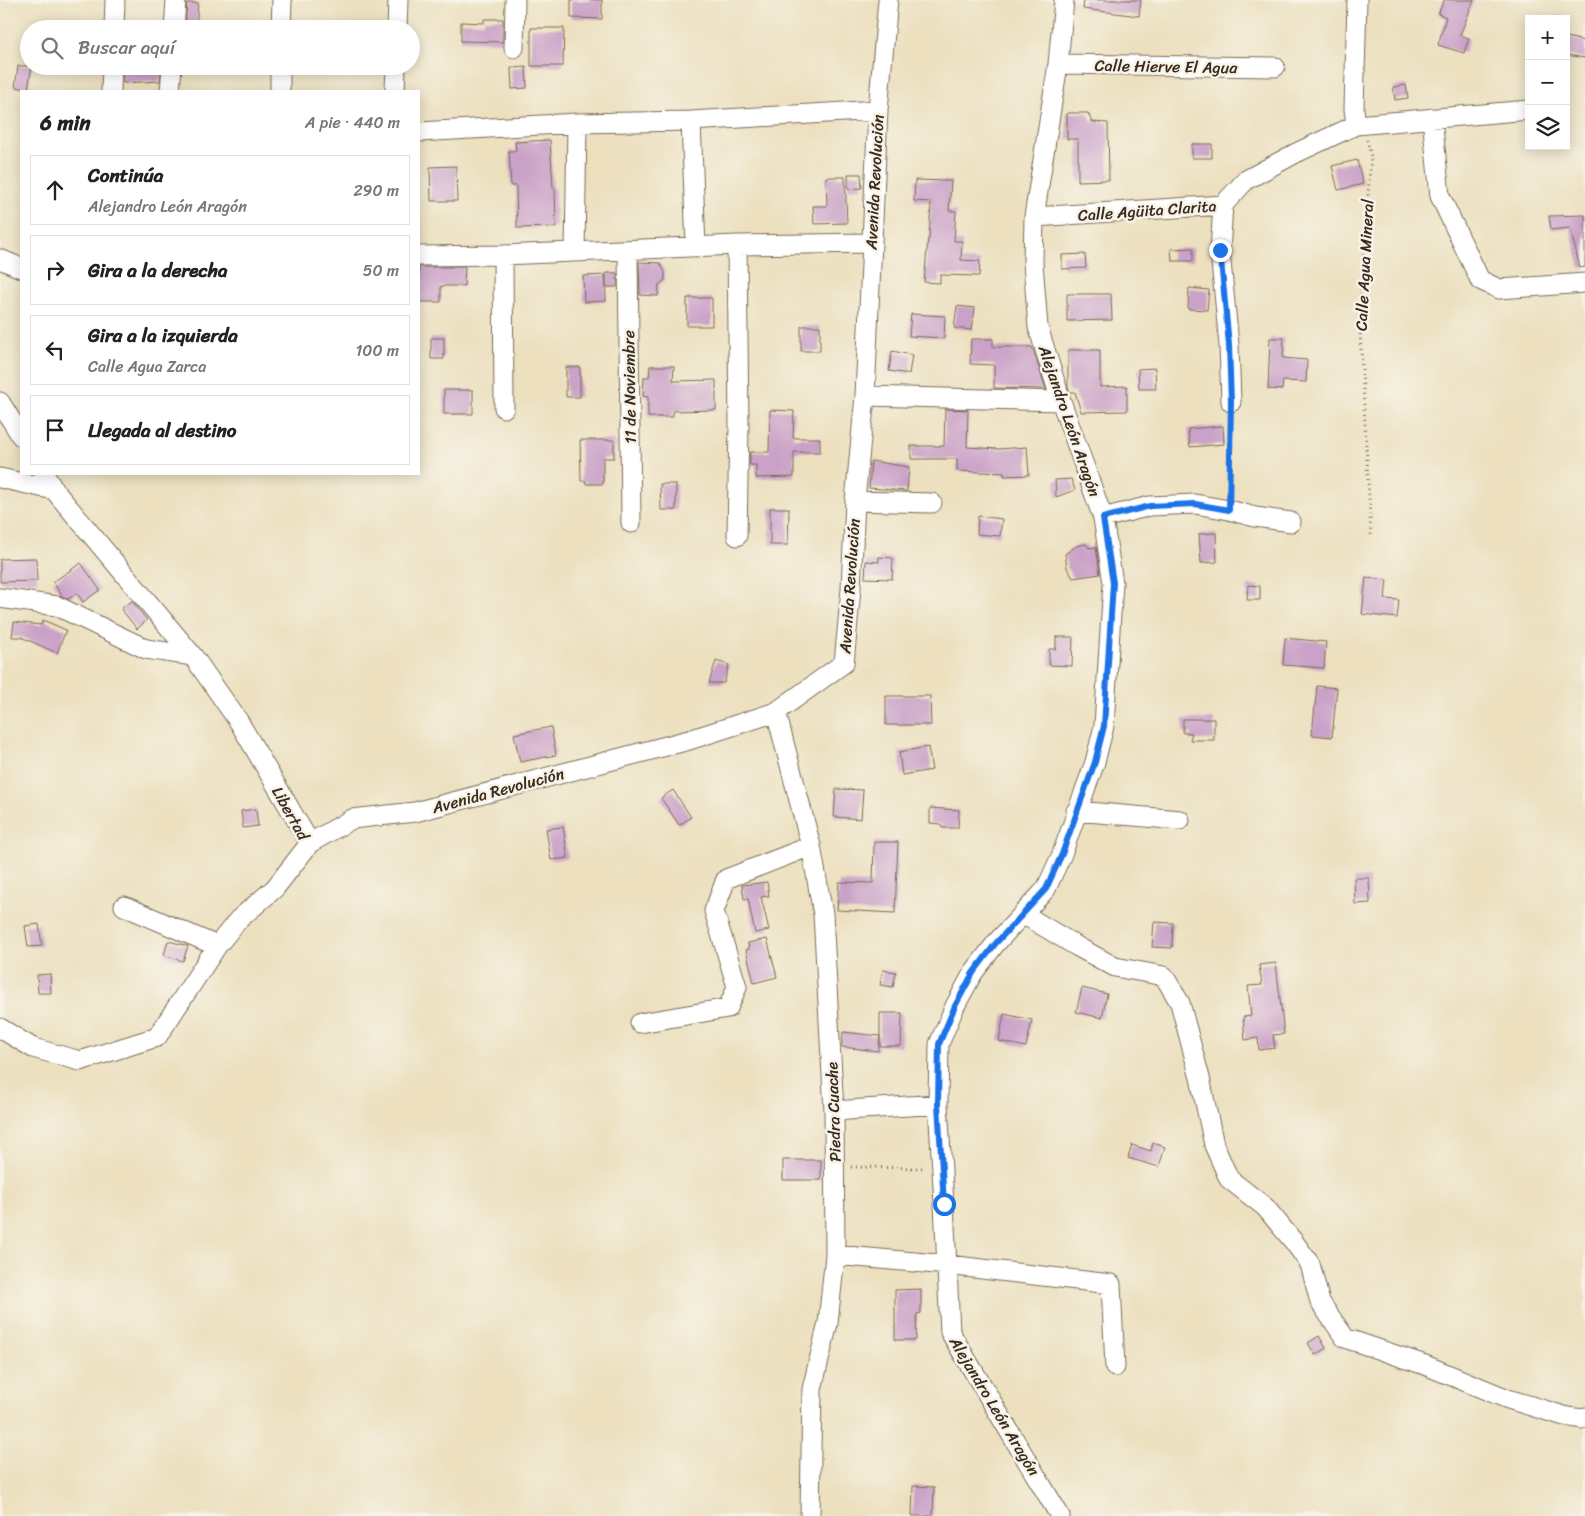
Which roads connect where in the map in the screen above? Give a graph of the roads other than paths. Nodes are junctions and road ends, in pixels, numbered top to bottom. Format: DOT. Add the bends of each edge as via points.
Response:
graph roads {
  1 [pos="115,0"];
  2 [pos="176,0"];
  3 [pos="282,0"];
  4 [pos="398,0"];
  5 [pos="515,0"];
  6 [pos="888,0"];
  7 [pos="1064,0"];
  8 [pos="1357,0"];
  9 [pos="114,20"];
  10 [pos="175,20"];
  11 [pos="281,20"];
  12 [pos="397,20"];
  13 [pos="514,48"];
  14 [pos="1058,64"];
  15 [pos="1275,67"];
  16 [pos="112,75"];
  17 [pos="171,75"];
  18 [pos="280,75"];
  19 [pos="396,75"];
  20 [pos="111,90"];
  21 [pos="170,90"];
  22 [pos="280,90"];
  23 [pos="395,90"];
  24 [pos="878,110"];
  25 [pos="1525,110"];
  26 [pos="1432,118"];
  27 [pos="691,121"];
  28 [pos="577,123"];
  29 [pos="1356,125"];
  30 [pos="420,132"];
  31 [pos="1223,205"];
  32 [pos="1034,218"];
  33 [pos="871,243"];
  34 [pos="737,246"];
  35 [pos="696,248"];
  36 [pos="628,250"];
  37 [pos="575,252"];
  38 [pos="503,255"];
  39 [pos="420,256"];
  40 [pos="0,259"];
  41 [pos="20,268"];
  42 [pos="1585,283"];
  43 [pos="865,396"];
  44 [pos="1061,400"];
  45 [pos="0,402"];
  46 [pos="1231,402"];
  47 [pos="504,408"];
  48 [pos="20,434"];
  49 [pos="45,475"];
  50 [pos="0,478"];
  51 [pos="54,490"];
  52 [pos="855,501"];
  53 [pos="932,503"];
  54 [pos="1103,518"];
  55 [pos="1292,522"];
  56 [pos="631,523"];
  57 [pos="737,536"];
  58 [pos="0,598"];
  59 [pos="192,656"];
  60 [pos="776,712"];
  61 [pos="1076,811"];
  62 [pos="1180,820"];
  63 [pos="310,843"];
  64 [pos="811,846"];
  65 [pos="124,906"];
  66 [pos="1023,914"];
  67 [pos="217,946"];
  68 [pos="640,1023"];
  69 [pos="0,1028"];
  70 [pos="938,1104"];
  71 [pos="834,1111"];
  72 [pos="835,1255"];
  73 [pos="948,1265"];
  74 [pos="1115,1366"];
  75 [pos="1584,1420"];
  76 [pos="810,1516"];
  77 [pos="1060,1516"];
  1 -- 9 [label="street"];
  2 -- 10 [label="street"];
  3 -- 11 [label="street"];
  4 -- 12 [label="street"];
  5 -- 13 [label="street"];
  6 -- 24 [label="street, Avenida Revolución"];
  7 -- 14 [label="street, Alejandro León Aragón"];
  8 -- 29 [label="street"];
  14 -- 15 [label="street, Calle Hierve El Agua"];
  14 -- 32 [label="street, Alejandro León Aragón"];
  16 -- 20 [label="street"];
  17 -- 21 [label="street"];
  18 -- 22 [label="street"];
  19 -- 23 [label="street"];
  24 -- 27 [label="street"];
  24 -- 33 [label="street, Avenida Revolución"];
  25 -- 26 [label="street, Calle Agüita Clarita"];
  26 -- 29 [label="street, Calle Agüita Clarita"];
  26 -- 42 [label="street" via="1440,196 1480,280 1499,289"];
  27 -- 28 [label="street"];
  27 -- 35 [label="street"];
  28 -- 30 [label="street"];
  28 -- 37 [label="street"];
  29 -- 31 [label="street, Calle Agüita Clarita" via="1246,180"];
  31 -- 32 [label="street, Calle Agüita Clarita"];
  31 -- 46 [label="street" via="1220,250"];
  32 -- 44 [label="street, Alejandro León Aragón" via="1033,263 1038,327"];
  33 -- 34 [label="street"];
  33 -- 43 [label="street, Avenida Revolución"];
  34 -- 35 [label="street"];
  34 -- 57 [label="street"];
  35 -- 36 [label="street"];
  36 -- 37 [label="street"];
  36 -- 56 [label="street, 11 de Noviembre"];
  37 -- 38 [label="street"];
  38 -- 39 [label="street"];
  38 -- 47 [label="street"];
  40 -- 41 [label="street"];
  43 -- 44 [label="street"];
  43 -- 52 [label="street, Avenida Revolución"];
  44 -- 54 [label="street, Alejandro León Aragón"];
  45 -- 48 [label="street"];
  49 -- 51 [label="street, Libertad"];
  50 -- 51 [label="street"];
  51 -- 59 [label="street, Libertad"];
  52 -- 53 [label="street"];
  52 -- 60 [label="street, Avenida Revolución" via="844,664"];
  54 -- 55 [label="street" via="1150,506 1195,504"];
  54 -- 61 [label="street, Alejandro León Aragón" via="1113,583 1104,726 1095,762"];
  58 -- 59 [label="street" via="57,606 146,649"];
  59 -- 63 [label="street, Libertad" via="240,722"];
  60 -- 63 [label="street, Avenida Revolución" via="689,740 415,812 352,819"];
  60 -- 64 [label="street, Piedra Cuache"];
  61 -- 62 [label="street"];
  61 -- 66 [label="street, Alejandro León Aragón" via="1046,889"];
  63 -- 67 [label="street, Libertad" via="275,888 238,920"];
  64 -- 68 [label="street" via="726,879 714,911 737,987 728,1008"];
  64 -- 71 [label="street, Piedra Cuache" via="824,914"];
  65 -- 67 [label="street"];
  66 -- 70 [label="street, Alejandro León Aragón" via="973,973 955,1006 939,1044"];
  66 -- 75 [label="street" via="1115,967 1164,976 1180,1003 1214,1145 1229,1180 1265,1207 1294,1242 1310,1264 1320,1302 1344,1338 1425,1365 1508,1399"];
  67 -- 69 [label="street, Libertad" via="157,1037 80,1062 33,1048"];
  70 -- 71 [label="street"];
  70 -- 73 [label="street, Alejandro León Aragón"];
  71 -- 72 [label="street, Piedra Cuache"];
  72 -- 73 [label="street"];
  72 -- 76 [label="street, Piedra Cuache" via="828,1323 812,1389"];
  73 -- 74 [label="street" via="1111,1284"];
  73 -- 77 [label="street, Alejandro León Aragón" via="950,1332"];
}
